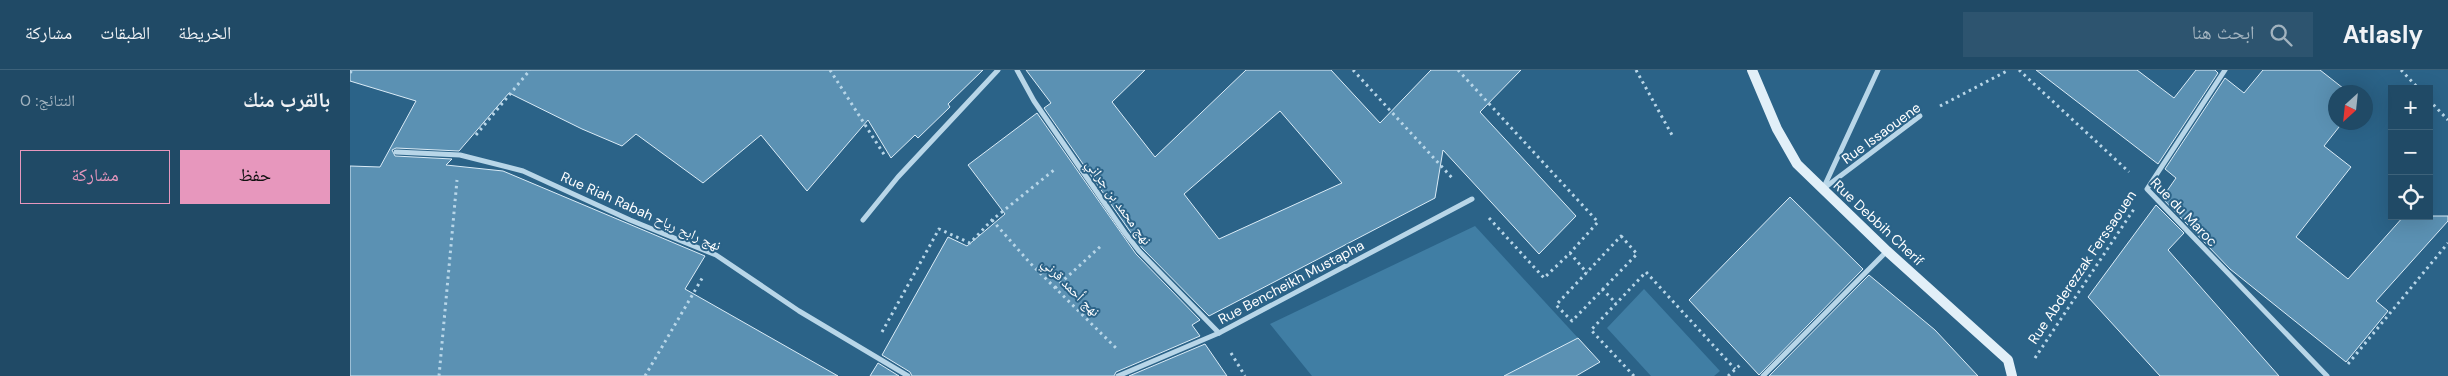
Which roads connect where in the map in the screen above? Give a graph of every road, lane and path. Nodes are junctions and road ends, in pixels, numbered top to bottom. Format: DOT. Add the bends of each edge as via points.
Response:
graph roads {
  1 [pos="530,70"];
  2 [pos="830,70"];
  3 [pos="998,70"];
  4 [pos="1017,70"];
  5 [pos="1353,70"];
  6 [pos="1458,70"];
  7 [pos="1636,70"];
  8 [pos="1752,70"];
  9 [pos="1878,70"];
  10 [pos="2009,70"];
  11 [pos="2020,70"];
  12 [pos="2225,70"];
  13 [pos="2401,70"];
  14 [pos="2415,85"];
  15 [pos="2433,104"];
  16 [pos="1920,116"];
  17 [pos="2448,120"];
  18 [pos="1672,135"];
  19 [pos="396,152"];
  20 [pos="460,155"];
  21 [pos="1072,156"];
  22 [pos="898,177"];
  23 [pos="1822,189"];
  24 [pos="2147,189"];
  25 [pos="1472,199"];
  26 [pos="863,220"];
  27 [pos="992,220"];
  28 [pos="1122,228"];
  29 [pos="2448,244"];
  30 [pos="1887,251"];
  31 [pos="1570,253"];
  32 [pos="716,255"];
  33 [pos="1587,272"];
  34 [pos="1054,288"];
  35 [pos="1602,289"];
  36 [pos="1616,304"];
  37 [pos="1219,333"];
  38 [pos="878,339"];
  39 [pos="2034,360"];
  40 [pos="1137,368"];
  41 [pos="2344,369"];
  42 [pos="439,376"];
  43 [pos="645,376"];
  44 [pos="908,376"];
  45 [pos="1118,376"];
  46 [pos="1634,376"];
  47 [pos="1728,376"];
  48 [pos="1763,376"];
  49 [pos="2012,376"];
  50 [pos="2327,376"];
  1 -- 20 [label="path"];
  2 -- 22 [label="path"];
  3 -- 22 [label="street"];
  4 -- 21 [label="street, نهج محمد بن جراني" via="1034,102"];
  5 -- 25 [label="path"];
  6 -- 31 [label="path" via="1598,222"];
  7 -- 18 [label="path"];
  8 -- 23 [label="street, Rue Debbih Cherif" via="1797,164"];
  9 -- 23 [label="street"];
  10 -- 16 [label="path, Rue Issaouene"];
  11 -- 24 [label="path, Rue du Maroc"];
  12 -- 24 [label="street, Rue Abderezzak Ferssaouen"];
  13 -- 14 [label="path"];
  15 -- 17 [label="path"];
  16 -- 23 [label="street, Rue Issaouene"];
  19 -- 20 [label="street, Rue Riah Rabah نهج رابح رياح"];
  20 -- 32 [label="street, Rue Riah Rabah نهج رابح رياح" via="523,171"];
  20 -- 42 [label="path"];
  21 -- 27 [label="path"];
  21 -- 28 [label="street, نهج محمد بن جراني"];
  22 -- 26 [label="street"];
  23 -- 30 [label="street, Rue Debbih Cherif"];
  24 -- 39 [label="path, Rue Abderezzak Ferssaouen"];
  24 -- 50 [label="street, Rue du Maroc"];
  25 -- 31 [label="path" via="1544,278"];
  25 -- 37 [label="street, Rue Bencheikh Mustapha"];
  27 -- 34 [label="path, نهج أحمد قرني"];
  27 -- 38 [label="path" via="970,243 939,228"];
  28 -- 34 [label="path"];
  28 -- 37 [label="street, نهج محمد بن جراني" via="1139,251"];
  29 -- 41 [label="path"];
  30 -- 48 [label="street"];
  30 -- 49 [label="street, Rue Debbih Cherif" via="2008,360"];
  31 -- 33 [label="path"];
  32 -- 43 [label="path"];
  32 -- 44 [label="street, Rue Riah Rabah نهج رابح رياح" via="799,311"];
  33 -- 35 [label="path" via="1556,305 1572,321"];
  33 -- 35 [label="path" via="1621,236 1637,254"];
  34 -- 40 [label="path, نهج أحمد قرني"];
  35 -- 36 [label="path"];
  36 -- 46 [label="path" via="1591,330"];
  36 -- 47 [label="path" via="1646,272 1735,369"];
  37 -- 40 [label="street, Rue Bencheikh Mustapha"];
  40 -- 45 [label="street, Rue Bencheikh Mustapha"];
}
